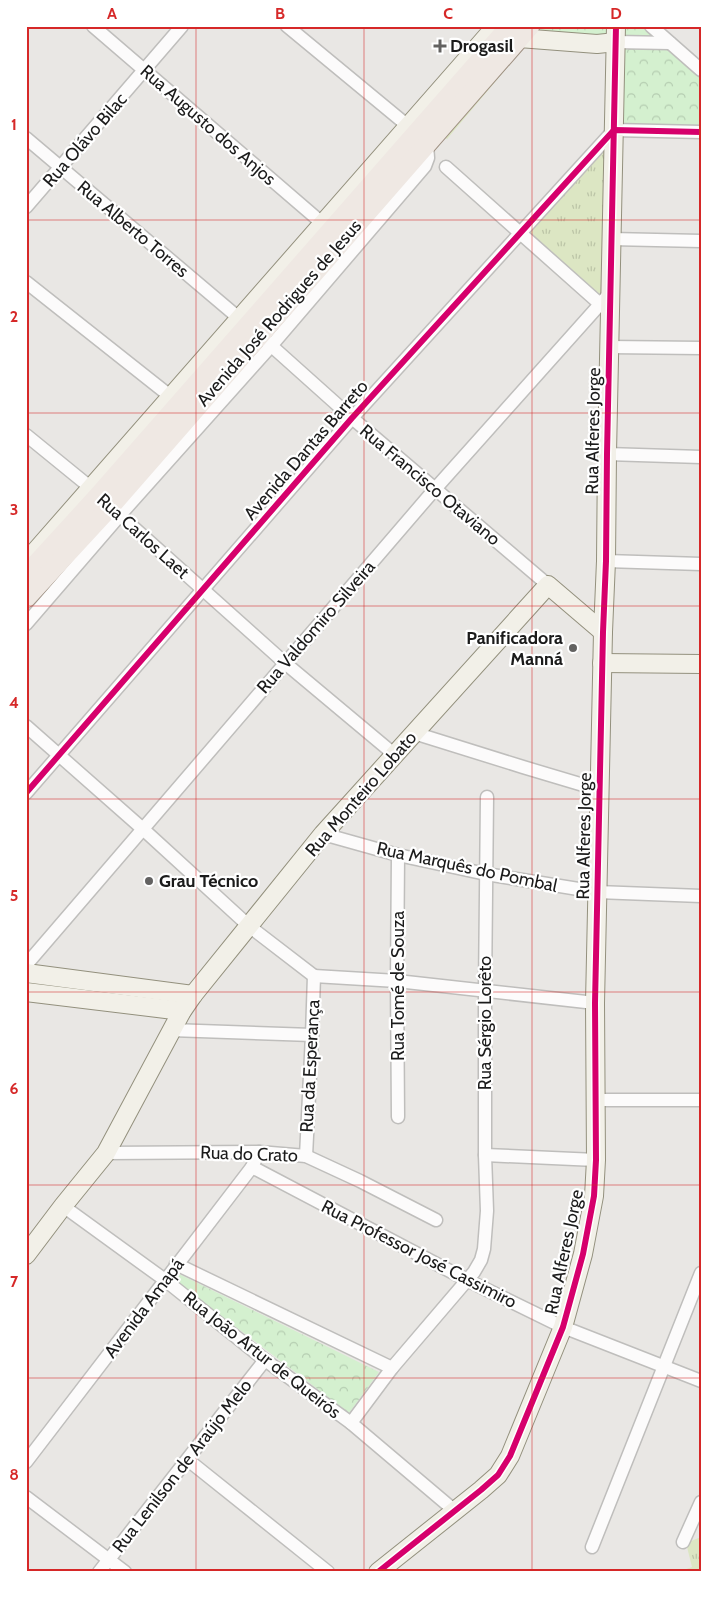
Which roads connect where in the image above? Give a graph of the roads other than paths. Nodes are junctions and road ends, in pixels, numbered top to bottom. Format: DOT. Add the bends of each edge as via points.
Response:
graph roads {
  1 [pos="94,26"];
  2 [pos="182,26"];
  3 [pos="287,26"];
  4 [pos="651,26"];
  5 [pos="505,30"];
  6 [pos="616,34"];
  7 [pos="670,43"];
  8 [pos="597,44"];
  9 [pos="145,70"];
  10 [pos="701,70"];
  11 [pos="615,74"];
  12 [pos="408,126"];
  13 [pos="614,130"];
  14 [pos="701,132"];
  15 [pos="26,138"];
  16 [pos="446,167"];
  17 [pos="60,168"];
  18 [pos="26,207"];
  19 [pos="322,224"];
  20 [pos="520,233"];
  21 [pos="611,239"];
  22 [pos="701,241"];
  23 [pos="26,282"];
  24 [pos="605,298"];
  25 [pos="240,319"];
  26 [pos="266,340"];
  27 [pos="609,347"];
  28 [pos="701,348"];
  29 [pos="170,396"];
  30 [pos="352,418"];
  31 [pos="26,435"];
  32 [pos="607,454"];
  33 [pos="701,457"];
  34 [pos="435,490"];
  35 [pos="105,501"];
  36 [pos="606,561"];
  37 [pos="26,562"];
  38 [pos="701,564"];
  39 [pos="26,575"];
  40 [pos="548,585"];
  41 [pos="203,591"];
  42 [pos="26,598"];
  43 [pos="26,624"];
  44 [pos="603,632"];
  45 [pos="285,663"];
  46 [pos="602,663"];
  47 [pos="701,664"];
  48 [pos="26,726"];
  49 [pos="414,733"];
  50 [pos="395,755"];
  51 [pos="59,756"];
  52 [pos="600,790"];
  53 [pos="26,793"];
  54 [pos="487,797"];
  55 [pos="144,830"];
  56 [pos="323,834"];
  57 [pos="398,855"];
  58 [pos="486,874"];
  59 [pos="597,892"];
  60 [pos="701,896"];
  61 [pos="250,926"];
  62 [pos="26,965"];
  63 [pos="26,973"];
  64 [pos="314,976"];
  65 [pos="397,981"];
  66 [pos="485,990"];
  67 [pos="26,992"];
  68 [pos="193,995"];
  69 [pos="595,1003"];
  70 [pos="182,1011"];
  71 [pos="171,1030"];
  72 [pos="312,1035"];
  73 [pos="595,1100"];
  74 [pos="701,1100"];
  75 [pos="398,1117"];
  76 [pos="106,1152"];
  77 [pos="259,1152"];
  78 [pos="485,1155"];
  79 [pos="306,1156"];
  80 [pos="596,1160"];
  81 [pos="252,1167"];
  82 [pos="63,1206"];
  83 [pos="436,1220"];
  84 [pos="26,1255"];
  85 [pos="176,1264"];
  86 [pos="701,1273"];
  87 [pos="165,1280"];
  88 [pos="467,1280"];
  89 [pos="563,1327"];
  90 [pos="265,1360"];
  91 [pos="664,1367"];
  92 [pos="392,1368"];
  93 [pos="701,1381"];
  94 [pos="350,1423"];
  95 [pos="188,1460"];
  96 [pos="26,1462"];
  97 [pos="26,1497"];
  98 [pos="701,1502"];
  99 [pos="455,1511"];
  100 [pos="683,1542"];
  101 [pos="592,1547"];
  102 [pos="109,1559"];
  103 [pos="99,1572"];
  104 [pos="125,1572"];
  105 [pos="328,1572"];
  106 [pos="378,1572"];
  1 -- 9 [label="street, Rua Augusto dos Anjos"];
  2 -- 9 [label="street, Rua Olávo Bilac"];
  3 -- 12 [label="street"];
  4 -- 7 [label="street"];
  5 -- 8 [label="street"];
  5 -- 12 [label="street, Avenida José Rodrigues de Jesus"];
  5 -- 26 [label="main road, Avenida José Rodrigues de Jesus" via="427,144"];
  5 -- 35 [label="main road, Avenida José Rodrigues de Jesus"];
  6 -- 7 [label="street"];
  6 -- 8 [label="street"];
  6 -- 11 [label="street, Rua Alferes Jorge"];
  7 -- 10 [label="street"];
  8 -- 11 [label="street"];
  9 -- 17 [label="street, Rua Olávo Bilac"];
  9 -- 19 [label="street, Rua Augusto dos Anjos"];
  11 -- 13 [label="street, Rua Alferes Jorge"];
  12 -- 19 [label="street, Avenida José Rodrigues de Jesus"];
  13 -- 14 [label="street"];
  13 -- 20 [label="street, Avenida Dantas Barreto"];
  13 -- 21 [label="street, Rua Alferes Jorge"];
  15 -- 17 [label="street, Rua Alberto Torres"];
  16 -- 20 [label="street"];
  17 -- 18 [label="street, Rua Olávo Bilac"];
  17 -- 25 [label="street, Rua Alberto Torres"];
  19 -- 25 [label="street, Avenida José Rodrigues de Jesus"];
  20 -- 24 [label="street"];
  20 -- 30 [label="street, Avenida Dantas Barreto"];
  21 -- 22 [label="street"];
  21 -- 24 [label="street, Rua Alferes Jorge"];
  23 -- 29 [label="street"];
  24 -- 27 [label="street, Rua Alferes Jorge"];
  24 -- 34 [label="street, Rua Valdomiro Silveira"];
  25 -- 29 [label="street, Avenida José Rodrigues de Jesus"];
  26 -- 30 [label="street, Rua Francisco Otaviano"];
  26 -- 35 [label="main road, Avenida José Rodrigues de Jesus"];
  27 -- 28 [label="street"];
  27 -- 32 [label="street, Rua Alferes Jorge"];
  29 -- 35 [label="street, Avenida José Rodrigues de Jesus"];
  30 -- 34 [label="street, Rua Francisco Otaviano"];
  30 -- 41 [label="street, Avenida Dantas Barreto"];
  31 -- 35 [label="street, Rua Carlos Laet"];
  32 -- 33 [label="street"];
  32 -- 36 [label="street, Rua Alferes Jorge"];
  34 -- 40 [label="street, Rua Francisco Otaviano"];
  34 -- 45 [label="street, Rua Valdomiro Silveira"];
  35 -- 37 [label="street, Avenida José Rodrigues de Jesus"];
  35 -- 39 [label="main road, Avenida José Rodrigues de Jesus"];
  35 -- 41 [label="street, Rua Carlos Laet"];
  35 -- 42 [label="main road, Avenida José Rodrigues de Jesus"];
  35 -- 43 [label="street, Avenida José Rodrigues de Jesus"];
  36 -- 38 [label="street"];
  36 -- 44 [label="street, Rua Alferes Jorge"];
  40 -- 44 [label="street, Rua Francisco Otaviano"];
  40 -- 49 [label="street, Rua Monteiro Lobato"];
  41 -- 45 [label="street, Rua Carlos Laet"];
  41 -- 51 [label="street, Avenida Dantas Barreto"];
  44 -- 46 [label="street, Rua Alferes Jorge"];
  45 -- 50 [label="street, Rua Carlos Laet"];
  45 -- 55 [label="street, Rua Valdomiro Silveira"];
  46 -- 47 [label="street"];
  46 -- 52 [label="street, Rua Alferes Jorge"];
  48 -- 51 [label="street"];
  49 -- 50 [label="street, Rua Monteiro Lobato"];
  49 -- 52 [label="street"];
  50 -- 56 [label="street, Rua Monteiro Lobato"];
  51 -- 53 [label="street, Avenida Dantas Barreto"];
  51 -- 55 [label="street"];
  52 -- 59 [label="street, Rua Alferes Jorge"];
  54 -- 58 [label="street, Rua Sérgio Lorêto"];
  55 -- 61 [label="street"];
  55 -- 62 [label="street, Rua Valdomiro Silveira"];
  56 -- 57 [label="street, Rua Marquês do Pombal"];
  56 -- 61 [label="street, Rua Monteiro Lobato"];
  57 -- 58 [label="street, Rua Marquês do Pombal"];
  57 -- 65 [label="street, Rua Tomé de Souza"];
  58 -- 59 [label="street, Rua Marquês do Pombal"];
  58 -- 66 [label="street, Rua Sérgio Lorêto"];
  59 -- 60 [label="street, Rua Marquês do Pombal"];
  59 -- 69 [label="street, Rua Alferes Jorge"];
  61 -- 64 [label="street"];
  61 -- 68 [label="street, Rua Monteiro Lobato"];
  63 -- 68 [label="street"];
  64 -- 65 [label="street"];
  64 -- 72 [label="street, Rua da Esperança"];
  65 -- 66 [label="street"];
  65 -- 75 [label="street, Rua Tomé de Souza"];
  66 -- 69 [label="street"];
  66 -- 78 [label="street, Rua Sérgio Lorêto"];
  67 -- 70 [label="street"];
  68 -- 70 [label="street, Rua Monteiro Lobato"];
  69 -- 73 [label="street, Rua Alferes Jorge"];
  70 -- 71 [label="street, Rua Monteiro Lobato"];
  71 -- 72 [label="street"];
  71 -- 76 [label="street, Rua Monteiro Lobato"];
  72 -- 79 [label="street, Rua da Esperança"];
  73 -- 74 [label="street"];
  73 -- 80 [label="street, Rua Alferes Jorge"];
  76 -- 77 [label="street, Rua do Crato"];
  76 -- 82 [label="street, Rua Monteiro Lobato"];
  77 -- 79 [label="street, Rua do Crato"];
  77 -- 81 [label="street, Avenida Amapá"];
  78 -- 80 [label="street"];
  78 -- 88 [label="street, Rua Sérgio Lorêto" via="487,1211 484,1249 481,1260"];
  79 -- 83 [label="street, Rua do Crato"];
  80 -- 89 [label="street, Rua Alferes Jorge" via="588,1230"];
  81 -- 85 [label="street, Avenida Amapá"];
  81 -- 88 [label="street, Rua Professor José Cassimiro"];
  82 -- 84 [label="street, Rua Monteiro Lobato"];
  82 -- 87 [label="street, Rua João Artur de Queirós"];
  85 -- 87 [label="street, Avenida Amapá"];
  85 -- 92 [label="street"];
  86 -- 91 [label="street"];
  87 -- 90 [label="street, Rua João Artur de Queirós"];
  87 -- 96 [label="street, Avenida Amapá"];
  88 -- 89 [label="street, Rua Professor José Cassimiro"];
  88 -- 92 [label="street"];
  89 -- 91 [label="street, Rua Professor José Cassimiro"];
  89 -- 99 [label="street, Rua Alferes Jorge" via="510,1456 498,1475"];
  90 -- 94 [label="street, Rua João Artur de Queirós"];
  90 -- 95 [label="street, Rua Lenilson de Araújo Melo"];
  91 -- 93 [label="street, Rua Professor José Cassimiro"];
  91 -- 101 [label="street"];
  92 -- 94 [label="street"];
  94 -- 99 [label="street, Rua João Artur de Queirós"];
  95 -- 102 [label="street, Rua Lenilson de Araújo Melo"];
  95 -- 105 [label="street"];
  97 -- 102 [label="street"];
  98 -- 100 [label="street"];
  99 -- 106 [label="street, Rua Alferes Jorge"];
  102 -- 103 [label="street, Rua Lenilson de Araújo Melo"];
  102 -- 104 [label="street"];
}
